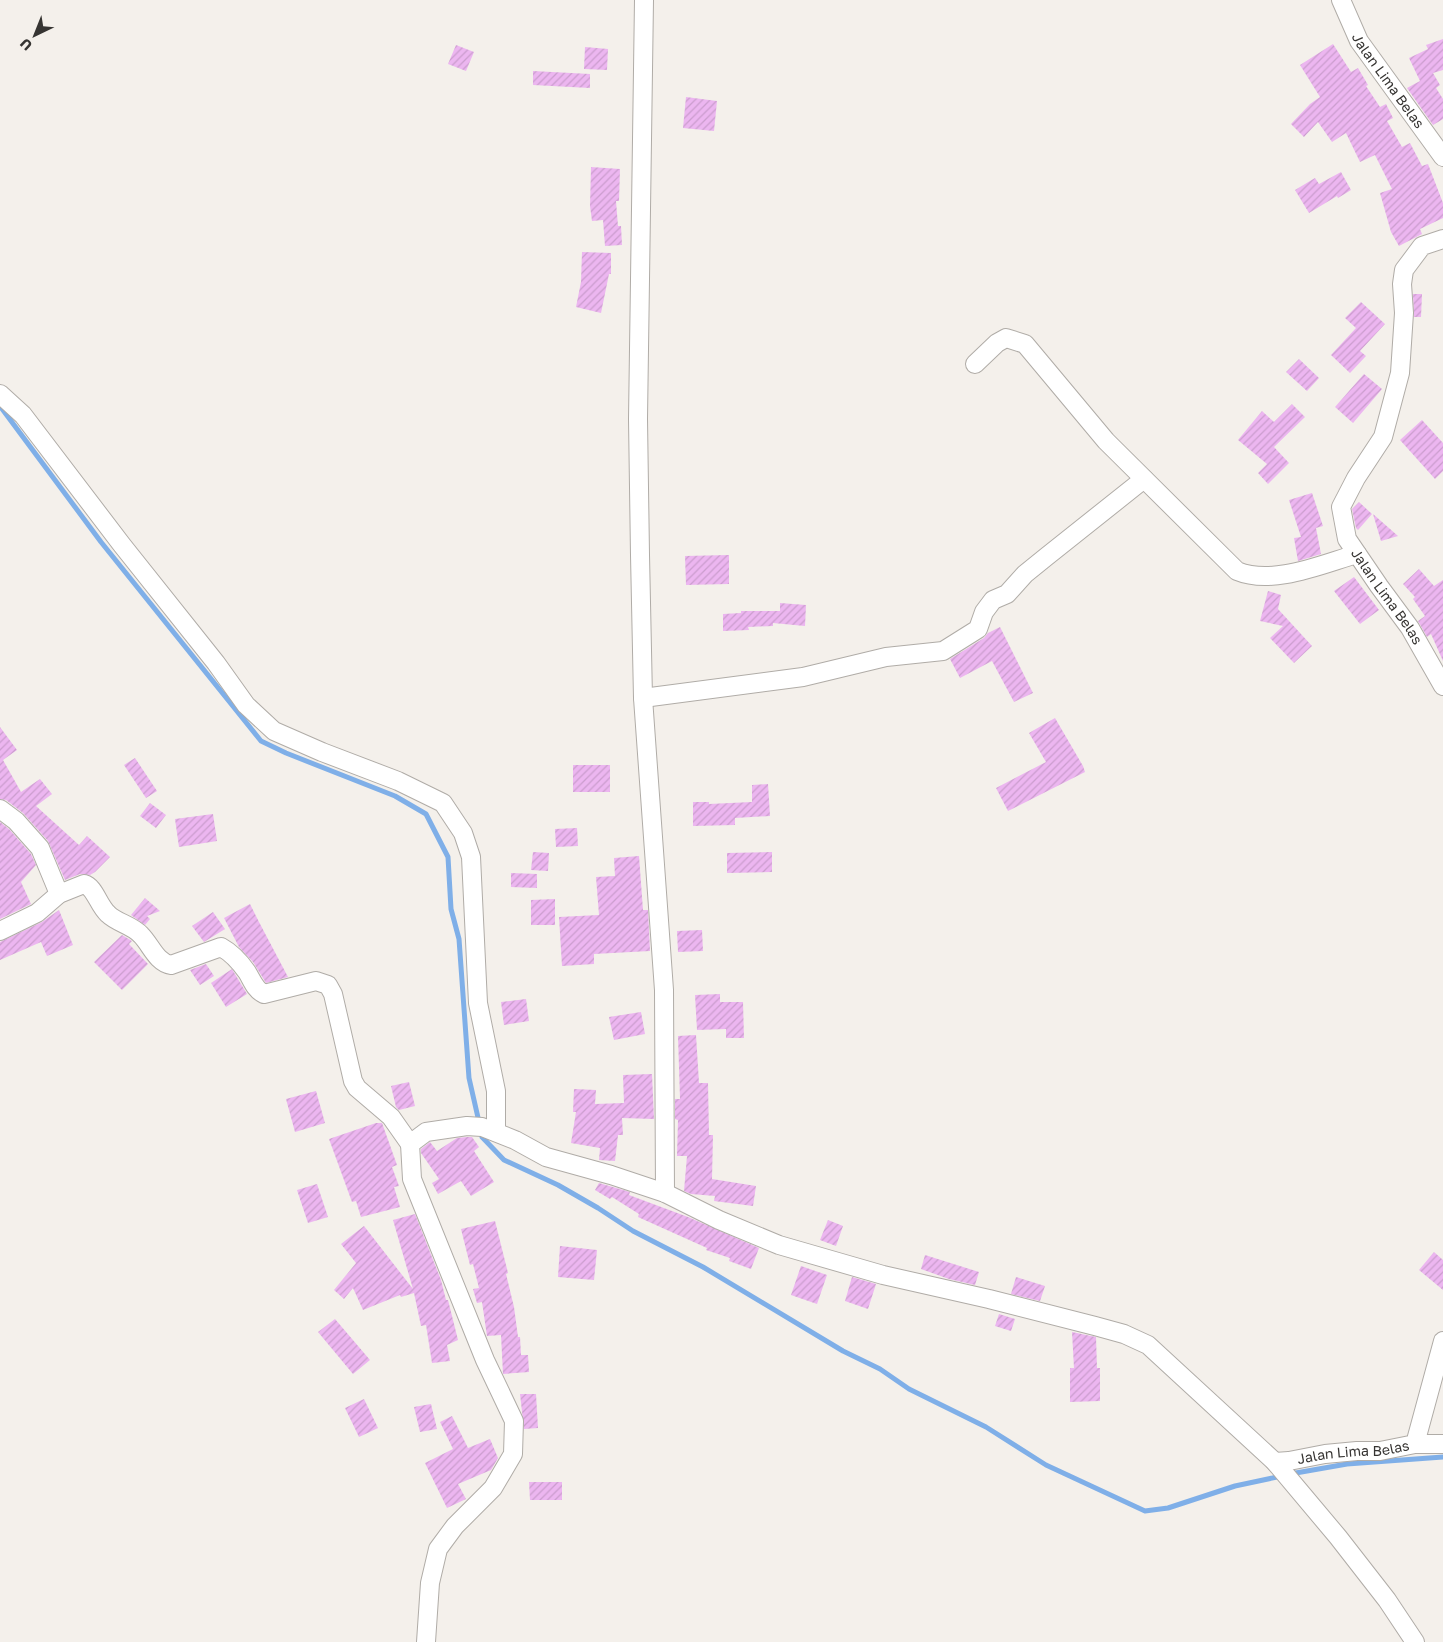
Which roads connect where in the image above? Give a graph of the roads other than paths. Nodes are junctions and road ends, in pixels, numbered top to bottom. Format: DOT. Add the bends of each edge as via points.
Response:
graph roads {
  1 [pos="644,0"];
  2 [pos="1340,0"];
  3 [pos="1443,157"];
  4 [pos="1443,239"];
  5 [pos="975,364"];
  6 [pos="0,394"];
  7 [pos="1144,479"];
  8 [pos="1357,554"];
  9 [pos="1443,686"];
  10 [pos="643,698"];
  11 [pos="0,809"];
  12 [pos="59,894"];
  13 [pos="0,931"];
  14 [pos="482,1129"];
  15 [pos="410,1144"];
  16 [pos="665,1193"];
  17 [pos="1443,1341"];
  18 [pos="1415,1444"];
  19 [pos="1443,1444"];
  20 [pos="1278,1466"];
  21 [pos="426,1642"];
  22 [pos="1416,1642"];
  1 -- 10 [label="street" via="638,419"];
  2 -- 3 [label="street, Jalan Lima Belas" via="1359,41"];
  4 -- 8 [label="street, Jalan Lima Belas" via="1422,246 1404,270 1400,374 1383,437 1341,507 1347,539"];
  5 -- 7 [label="street" via="1006,338 1025,344 1106,441"];
  6 -- 14 [label="street" via="23,415 246,705 274,731 398,781 443,803 463,833 471,856 478,1003 496,1091"];
  7 -- 8 [label="street" via="1237,571 1248,575 1288,574"];
  7 -- 10 [label="street" via="1025,574 1007,594 993,600 978,629 943,651 886,657 803,677"];
  8 -- 9 [label="street, Jalan Lima Belas" via="1410,628"];
  10 -- 16 [label="street" via="664,990"];
  11 -- 12 [label="street" via="16,821 40,848"];
  12 -- 13 [label="street" via="37,912"];
  12 -- 15 [label="street" via="87,884 98,904 109,915 140,933 164,964 170,965 221,946 235,957 259,992 264,994 316,981 328,986 333,994 353,1081 391,1117"];
  14 -- 15 [label="street" via="426,1132"];
  14 -- 16 [label="street" via="546,1157"];
  15 -- 21 [label="street" via="412,1179 485,1360 514,1421 513,1454 505,1468 493,1488 455,1526 438,1550 430,1583"];
  16 -- 20 [label="street" via="779,1245 1095,1326 1148,1345"];
  17 -- 18 [label="street, Jalan Lima Belas"];
  18 -- 19 [label="street"];
  18 -- 20 [label="street, Jalan Lima Belas" via="1380,1451 1325,1454"];
  20 -- 22 [label="street" via="1387,1600"];
}
